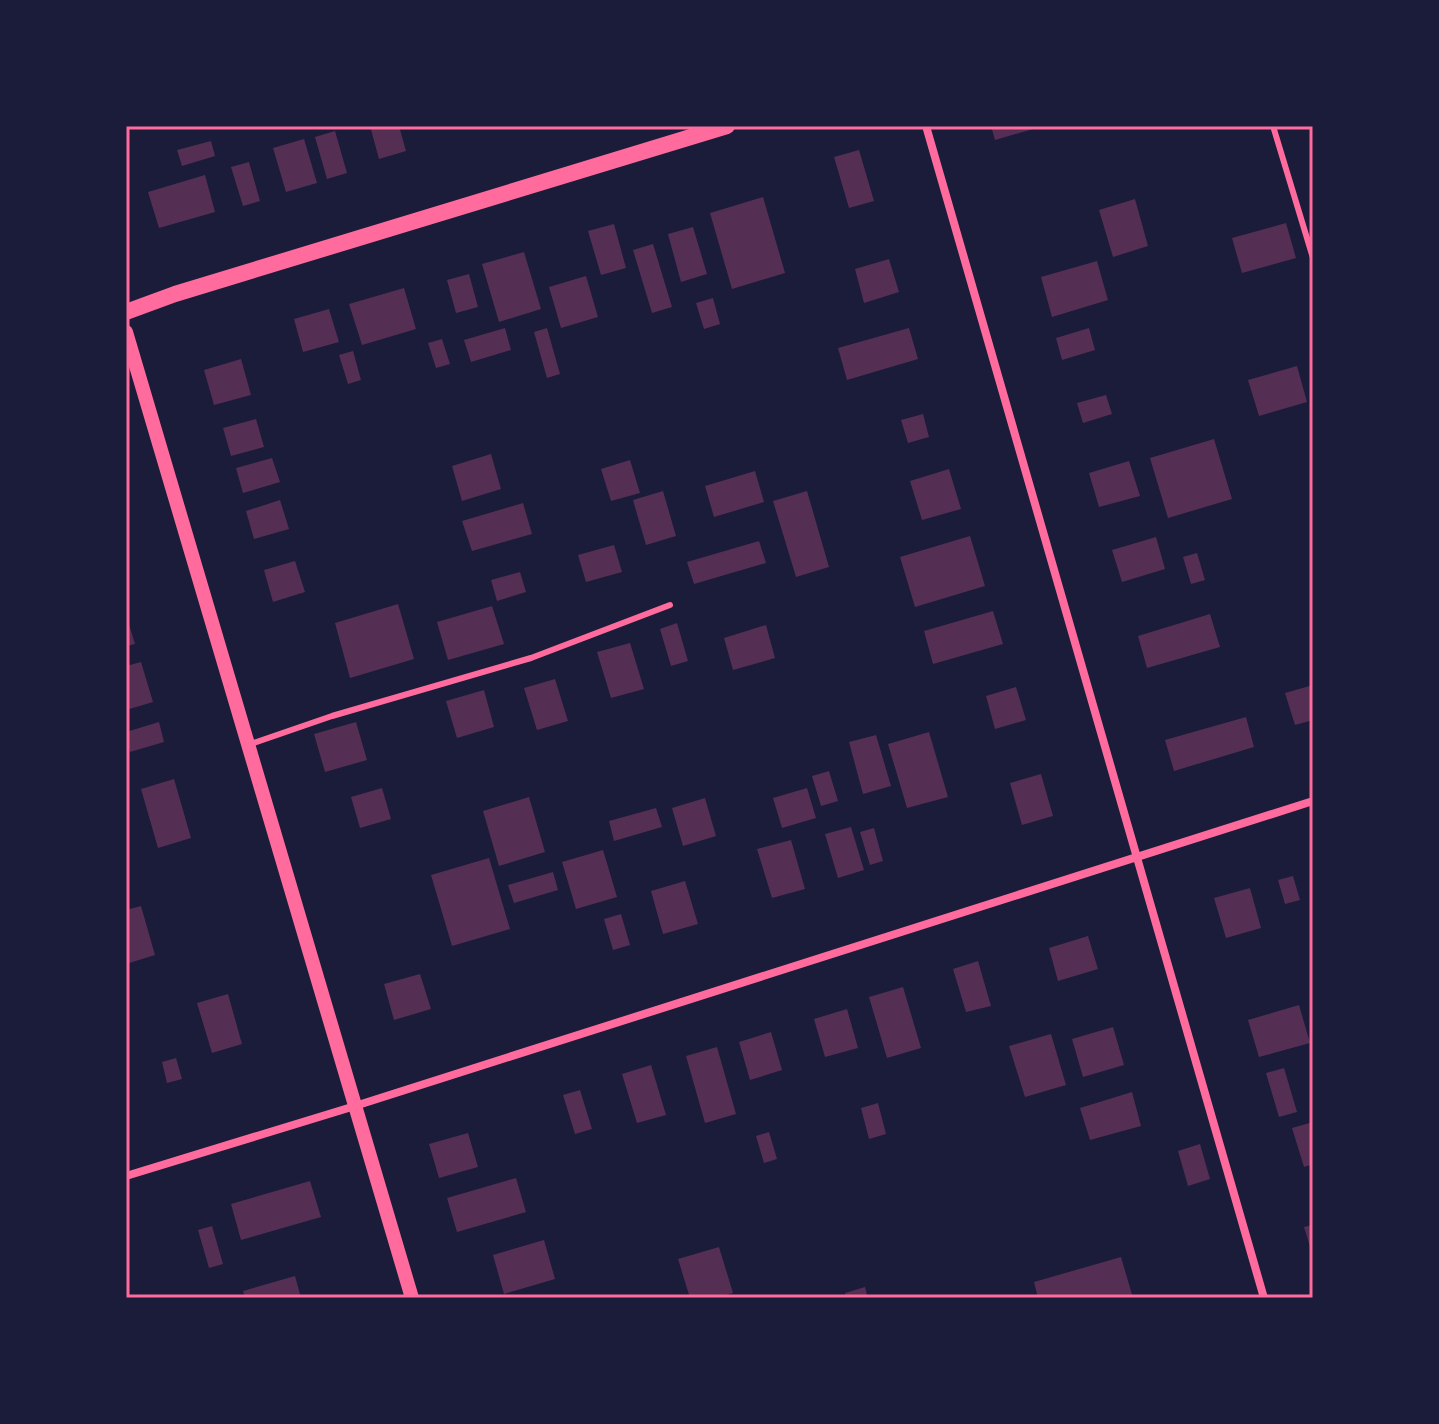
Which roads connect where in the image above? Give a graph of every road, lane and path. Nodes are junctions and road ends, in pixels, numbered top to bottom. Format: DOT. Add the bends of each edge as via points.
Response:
graph roads {
  1 [pos="727,126"];
  2 [pos="926,126"];
  3 [pos="1273,126"];
  4 [pos="1313,258"];
  5 [pos="126,312"];
  6 [pos="126,332"];
  7 [pos="670,605"];
  8 [pos="248,745"];
  9 [pos="1313,801"];
  10 [pos="1138,856"];
  11 [pos="355,1106"];
  12 [pos="126,1176"];
  13 [pos="412,1298"];
  14 [pos="1264,1298"];
  1 -- 5 [label="main road"];
  2 -- 10 [label="street"];
  3 -- 4 [label="lane"];
  6 -- 8 [label="street"];
  7 -- 8 [label="lane" via="531,658"];
  8 -- 11 [label="street"];
  9 -- 10 [label="street"];
  10 -- 11 [label="street"];
  10 -- 14 [label="street"];
  11 -- 12 [label="street"];
  11 -- 13 [label="street"];
}
